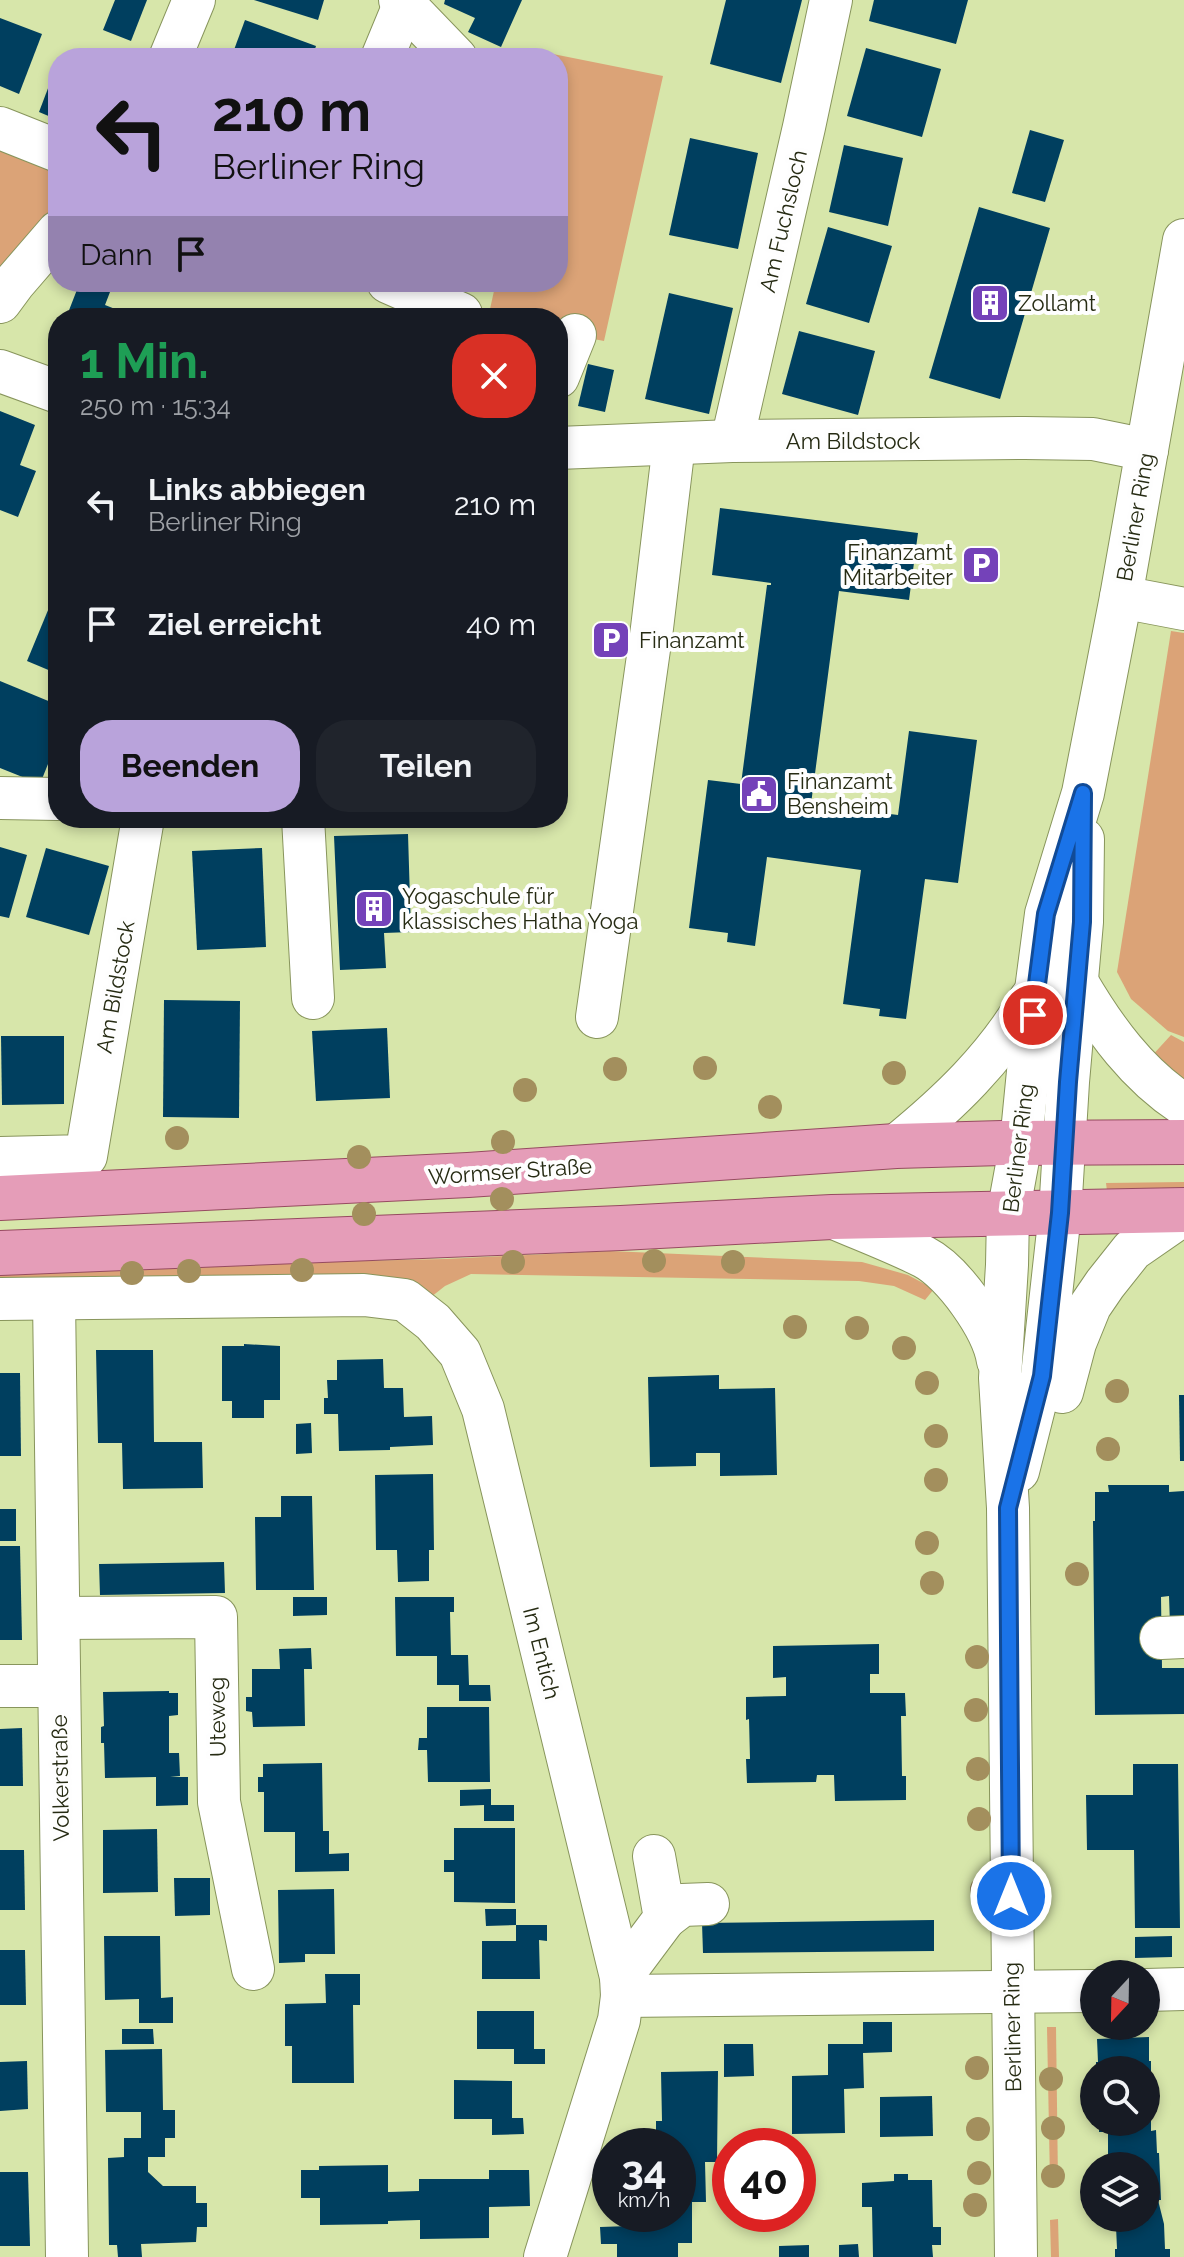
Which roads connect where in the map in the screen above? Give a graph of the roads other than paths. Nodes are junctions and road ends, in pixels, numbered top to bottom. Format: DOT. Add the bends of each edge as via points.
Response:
graph roads {
  1 [pos="194,0"];
  2 [pos="831,0"];
  3 [pos="402,2"];
  4 [pos="174,48"];
  5 [pos="386,48"];
  6 [pos="446,48"];
  7 [pos="0,128"];
  8 [pos="48,147"];
  9 [pos="1184,240"];
  10 [pos="48,243"];
  11 [pos="5,288"];
  12 [pos="411,292"];
  13 [pos="447,308"];
  14 [pos="575,335"];
  15 [pos="568,352"];
  16 [pos="0,371"];
  17 [pos="48,388"];
  18 [pos="732,441"];
  19 [pos="674,444"];
  20 [pos="568,448"];
  21 [pos="1147,450"];
  22 [pos="1121,597"];
  23 [pos="1184,609"];
  24 [pos="1083,793"];
  25 [pos="0,798"];
  26 [pos="48,799"];
  27 [pos="141,828"];
  28 [pos="304,828"];
  29 [pos="1077,982"];
  30 [pos="1036,990"];
  31 [pos="313,998"];
  32 [pos="597,1017"];
  33 [pos="1184,1105"];
  34 [pos="1184,1142"];
  35 [pos="1021,1143"];
  36 [pos="1066,1143"];
  37 [pos="896,1146"];
  38 [pos="0,1158"];
  39 [pos="0,1198"];
  40 [pos="1184,1212"];
  41 [pos="1060,1213"];
  42 [pos="1008,1214"];
  43 [pos="832,1217"];
  44 [pos="0,1253"];
  45 [pos="0,1299"];
  46 [pos="54,1299"];
  47 [pos="1000,1378"];
  48 [pos="1008,1508"];
  49 [pos="59,1618"];
  50 [pos="0,1686"];
  51 [pos="59,1686"];
  52 [pos="654,1856"];
  53 [pos="708,1904"];
  54 [pos="665,1918"];
  55 [pos="253,1969"];
  56 [pos="621,1986"];
  57 [pos="1184,1989"];
  58 [pos="1012,1990"];
  59 [pos="1160,1990"];
  60 [pos="1080,1991"];
  61 [pos="67,2257"];
  62 [pos="545,2257"];
  63 [pos="1016,2257"];
  1 -- 4 [label="street"];
  2 -- 18 [label="street, Am Fuchsloch"];
  3 -- 5 [label="street"];
  3 -- 6 [label="street"];
  7 -- 8 [label="street"];
  9 -- 21 [label="street, Berliner Ring"];
  10 -- 11 [label="street"];
  12 -- 13 [label="street"];
  14 -- 15 [label="street"];
  16 -- 17 [label="street"];
  18 -- 19 [label="street, Am Bildstock"];
  18 -- 21 [label="street, Am Bildstock" via="1093,439"];
  19 -- 20 [label="street, Am Bildstock"];
  19 -- 32 [label="street"];
  21 -- 22 [label="street, Berliner Ring"];
  22 -- 23 [label="street"];
  22 -- 24 [label="street, Berliner Ring"];
  24 -- 29 [label="street, Berliner Ring"];
  24 -- 30 [label="street, Berliner Ring" via="1046,914"];
  25 -- 26 [label="street"];
  27 -- 38 [label="street, Am Bildstock" via="86,1156"];
  28 -- 31 [label="street"];
  29 -- 33 [label="street" via="1129,1059"];
  29 -- 36 [label="street, Berliner Ring"];
  30 -- 35 [label="street, Berliner Ring"];
  30 -- 37 [label="street" via="981,1068"];
  34 -- 36 [label="main road, Wormser Straße"];
  35 -- 36 [label="main road, Wormser Straße"];
  35 -- 37 [label="main road, Wormser Straße"];
  35 -- 42 [label="street, Berliner Ring"];
  36 -- 41 [label="street, Berliner Ring"];
  37 -- 39 [label="main road, Wormser Straße" via="468,1175"];
  40 -- 41 [label="main road"];
  40 -- 48 [label="street" via="1132,1250 1090,1306 1048,1445"];
  41 -- 42 [label="main road"];
  41 -- 48 [label="street, Berliner Ring" via="1042,1376"];
  42 -- 43 [label="main road"];
  42 -- 47 [label="street, Berliner Ring"];
  43 -- 44 [label="main road"];
  43 -- 47 [label="street" via="927,1258 957,1286 996,1346"];
  45 -- 46 [label="street"];
  46 -- 49 [label="street, Volkerstraße"];
  46 -- 56 [label="street, Im Entich" via="364,1295 405,1300 460,1353 530,1538"];
  47 -- 48 [label="street, Berliner Ring"];
  48 -- 58 [label="street, Berliner Ring"];
  49 -- 51 [label="street, Volkerstraße"];
  49 -- 55 [label="street, Uteweg" via="216,1617 219,1802"];
  50 -- 51 [label="street"];
  51 -- 61 [label="street, Volkerstraße"];
  52 -- 54 [label="street"];
  53 -- 54 [label="street" via="682,1905"];
  54 -- 56 [label="street"];
  56 -- 58 [label="street"];
  56 -- 62 [label="street, Im Entich" via="619,2020"];
  57 -- 59 [label="street"];
  58 -- 60 [label="street"];
  58 -- 63 [label="street, Berliner Ring"];
}
